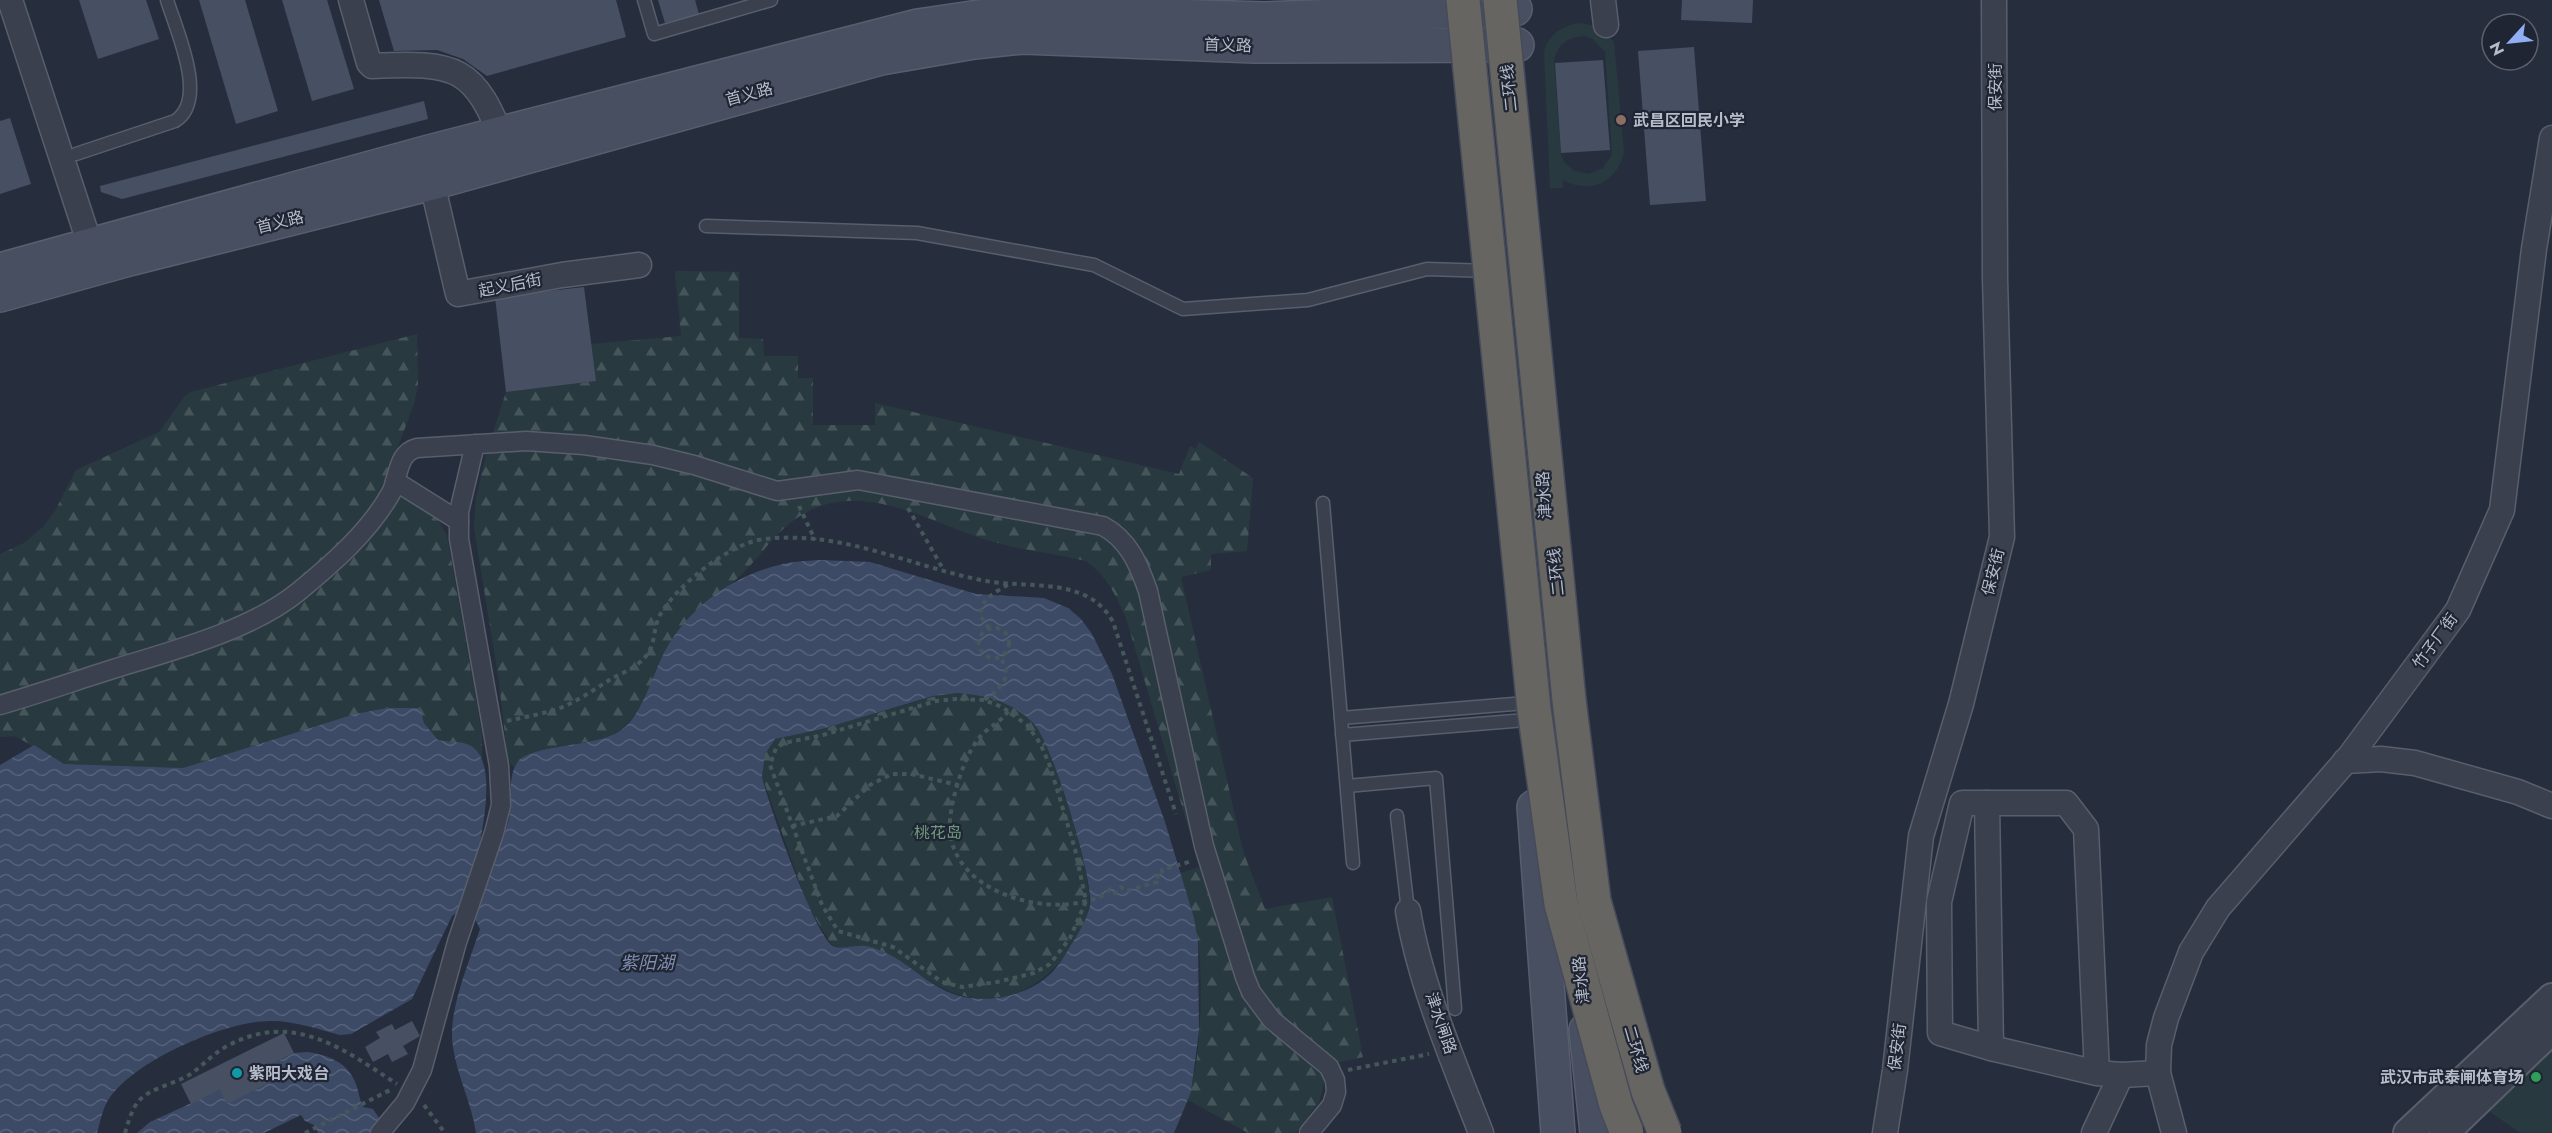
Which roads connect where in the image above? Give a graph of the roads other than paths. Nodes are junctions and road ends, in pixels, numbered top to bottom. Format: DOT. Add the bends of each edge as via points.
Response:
graph roads {
  1 [pos="10,0"];
  2 [pos="26,0"];
  3 [pos="167,0"];
  4 [pos="351,0"];
  5 [pos="644,0"];
  6 [pos="771,0"];
  7 [pos="1604,0"];
  8 [pos="1994,0"];
  9 [pos="1490,3"];
  10 [pos="731,6"];
  11 [pos="1606,25"];
  12 [pos="1517,45"];
  13 [pos="1478,46"];
  14 [pos="2552,138"];
  15 [pos="504,147"];
  16 [pos="76,154"];
  17 [pos="432,183"];
  18 [pos="706,226"];
  19 [pos="101,254"];
  20 [pos="639,265"];
  21 [pos="0,270"];
  22 [pos="1494,271"];
  23 [pos="0,295"];
  24 [pos="475,444"];
  25 [pos="395,481"];
  26 [pos="1323,503"];
  27 [pos="459,521"];
  28 [pos="0,705"];
  29 [pos="1527,711"];
  30 [pos="1341,718"];
  31 [pos="1342,735"];
  32 [pos="2345,761"];
  33 [pos="1347,786"];
  34 [pos="1987,803"];
  35 [pos="2552,806"];
  36 [pos="1397,816"];
  37 [pos="1353,863"];
  38 [pos="1408,911"];
  39 [pos="2552,998"];
  40 [pos="1455,1009"];
  41 [pos="2552,1029"];
  42 [pos="1991,1048"];
  43 [pos="2158,1073"];
  44 [pos="2109,1074"];
  45 [pos="380,1133"];
  46 [pos="1309,1133"];
  47 [pos="1481,1133"];
  48 [pos="1558,1133"];
  49 [pos="1597,1133"];
  50 [pos="1627,1133"];
  51 [pos="1665,1133"];
  52 [pos="1885,1133"];
  53 [pos="2094,1133"];
  54 [pos="2174,1133"];
  55 [pos="2408,1133"];
  56 [pos="2445,1133"];
  1 -- 19 [label="street"];
  2 -- 16 [label="street"];
  3 -- 16 [label="lane" via="189,75 191,96 185,113 175,121"];
  4 -- 15 [label="street" via="372,66 436,66 467,79 478,91"];
  5 -- 10 [label="lane" via="654,34"];
  6 -- 10 [label="lane"];
  7 -- 11 [label="street"];
  8 -- 52 [label="street, 保安街" via="1995,279 2002,537 1962,704 1921,836"];
  9 -- 12 [label="main road, 津水路"];
  9 -- 13 [label="main road, 津水路"];
  9 -- 15 [label="main road, 首义路" via="1264,19 1000,14 882,34"];
  9 -- 50 [label="highway, 二环线, bridge" via="1534,709 1561,904"];
  9 -- 51 [label="highway, 二环线, bridge" via="1594,902 1648,1091"];
  12 -- 13 [label="main road, 首义路"];
  12 -- 49 [label="main road, 津水路" via="1552,637 1567,837"];
  13 -- 15 [label="main road, 首义路" via="1255,46 1023,37 974,42 881,58"];
  13 -- 22 [label="main road, 津水路"];
  14 -- 32 [label="street, 竹子厂街" via="2534,249 2502,510 2458,610"];
  15 -- 17 [label="main road, 首义路"];
  15 -- 19 [label="main road, 首义路"];
  16 -- 19 [label="street"];
  17 -- 19 [label="main road, 首义路"];
  17 -- 20 [label="street, 起义后街" via="458,294"];
  18 -- 22 [label="lane" via="917,233 1094,265 1183,309 1308,300 1427,269"];
  19 -- 21 [label="main road, 首义路"];
  19 -- 23 [label="main road, 首义路"];
  22 -- 29 [label="main road, 津水路"];
  24 -- 25 [label="street" via="408,451"];
  24 -- 27 [label="street"];
  24 -- 46 [label="street" via="526,441 652,455 777,491 858,480 1094,523 1111,530 1137,561 1148,591 1204,846 1251,992 1272,1020 1333,1074 1335,1098"];
  25 -- 27 [label="street"];
  25 -- 28 [label="street" via="374,519 337,558 295,594 251,620 189,646"];
  26 -- 30 [label="lane"];
  27 -- 45 [label="street" via="501,791 498,817 428,1052"];
  29 -- 30 [label="lane"];
  29 -- 31 [label="lane"];
  29 -- 48 [label="main road, 津水路"];
  30 -- 31 [label="lane"];
  31 -- 33 [label="lane"];
  32 -- 35 [label="street" via="2381,759 2415,763 2518,792"];
  32 -- 43 [label="street, 竹子厂街" via="2218,908 2202,933 2166,1018 2159,1045"];
  33 -- 37 [label="lane"];
  33 -- 40 [label="lane" via="1436,778"];
  34 -- 42 [label="street"];
  34 -- 42 [label="street" via="1962,803 1939,902 1940,1033"];
  34 -- 44 [label="street" via="2066,803 2086,830"];
  36 -- 38 [label="lane"];
  38 -- 47 [label="street, 津水闸路" via="1416,949"];
  39 -- 55 [label="street"];
  41 -- 56 [label="street"];
  42 -- 44 [label="street"];
  43 -- 44 [label="street"];
  43 -- 54 [label="street, 竹子厂街"];
  44 -- 53 [label="street"];
}
